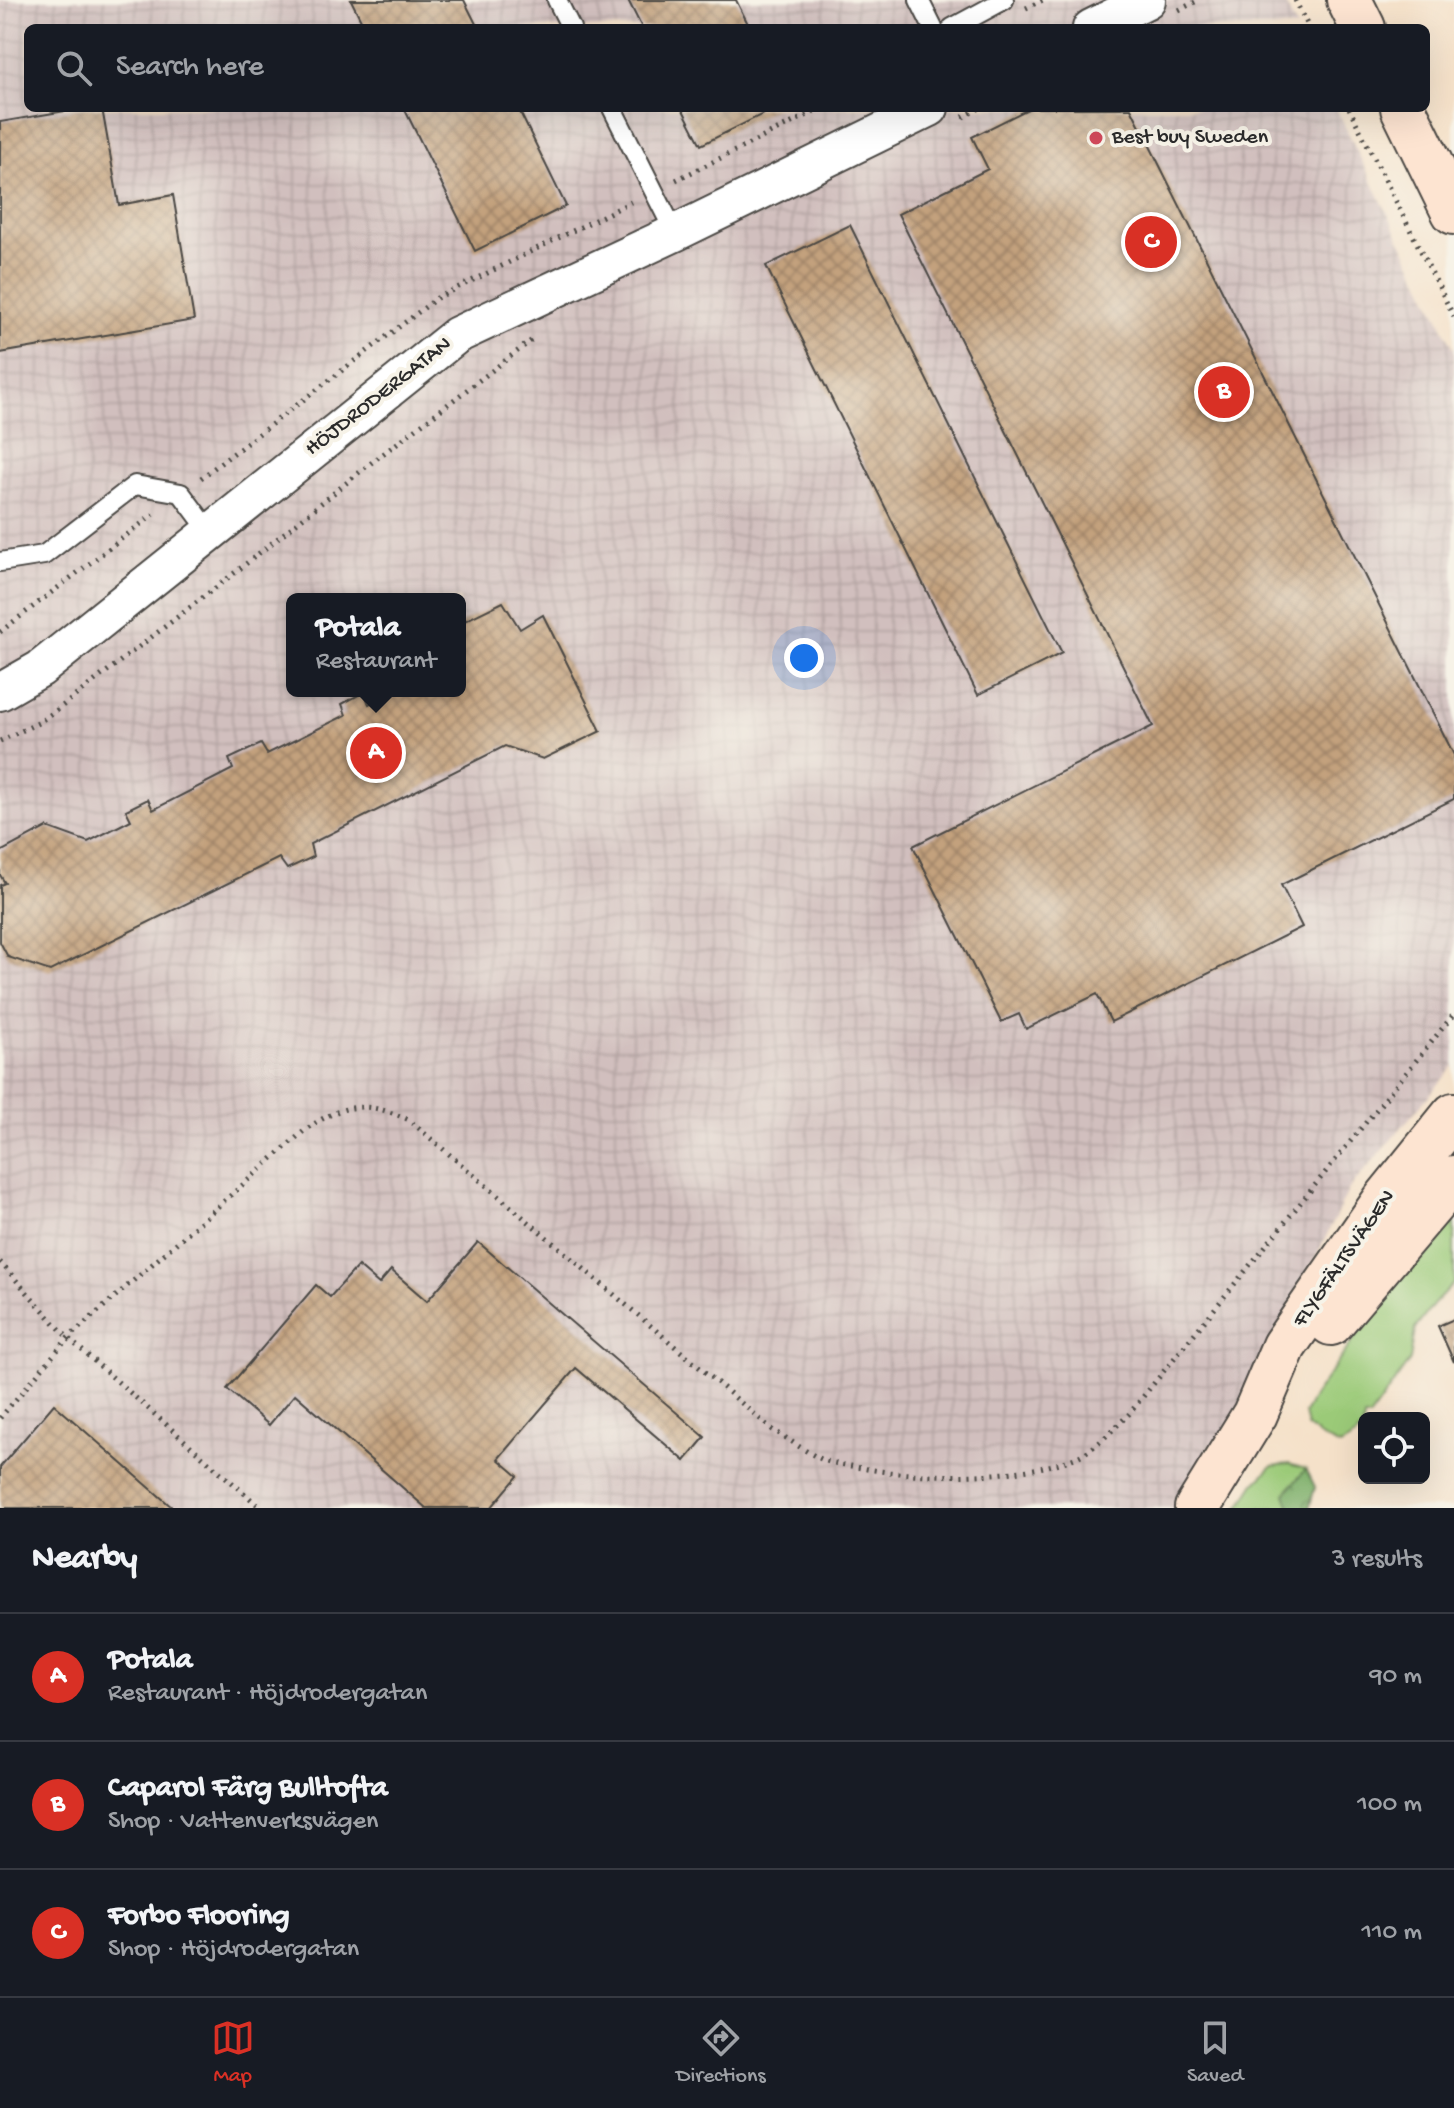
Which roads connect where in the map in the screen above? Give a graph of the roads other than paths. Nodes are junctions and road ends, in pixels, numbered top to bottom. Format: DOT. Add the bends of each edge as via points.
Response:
graph roads {
  1 [pos="557,0"];
  2 [pos="919,0"];
  3 [pos="1004,0"];
  4 [pos="1147,0"];
  5 [pos="1349,0"];
  6 [pos="569,24"];
  7 [pos="931,24"];
  8 [pos="959,24"];
  9 [pos="1099,24"];
  10 [pos="1361,24"];
  11 [pos="614,112"];
  12 [pos="1405,112"];
  13 [pos="941,115"];
  14 [pos="1454,212"];
  15 [pos="675,233"];
  16 [pos="210,532"];
  17 [pos="0,562"];
  18 [pos="0,692"];
  19 [pos="1454,1115"];
  20 [pos="1454,1178"];
  21 [pos="1255,1414"];
  22 [pos="1197,1508"];
  1 -- 6 [label="lane"];
  2 -- 7 [label="lane"];
  3 -- 8 [label="lane"];
  4 -- 9 [label="street"];
  5 -- 10 [label="street"];
  11 -- 15 [label="lane"];
  12 -- 14 [label="street"];
  13 -- 15 [label="street, HÖJDRODERGATAN"];
  15 -- 16 [label="street, HÖJDRODERGATAN" via="457,335"];
  16 -- 17 [label="lane" via="181,493 135,485 44,555"];
  16 -- 18 [label="street, HÖJDRODERGATAN" via="40,669"];
  19 -- 21 [label="street, FLYGFÄLTSVÄGEN" via="1386,1199 1284,1346"];
  20 -- 21 [label="street, FLYGFÄLTSVÄGEN"];
  21 -- 22 [label="street, FLYGFÄLTSVÄGEN"];
}
